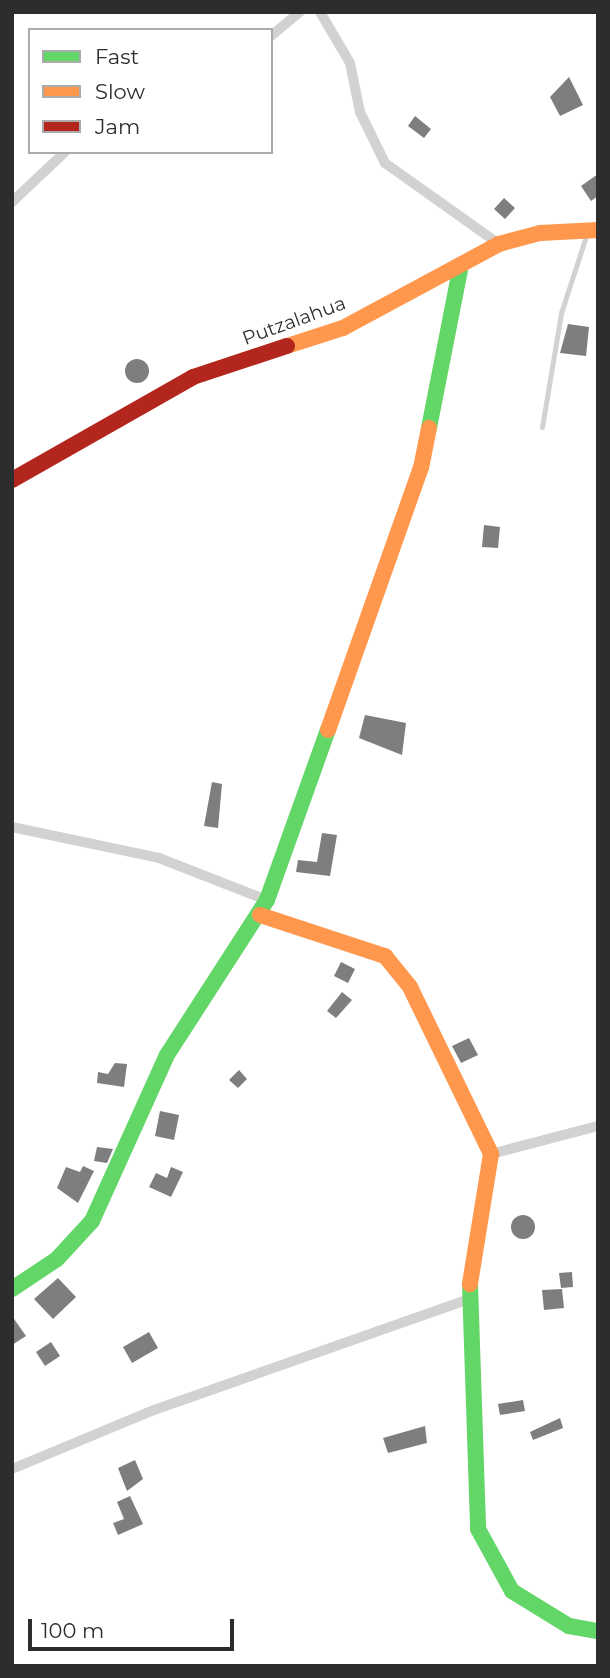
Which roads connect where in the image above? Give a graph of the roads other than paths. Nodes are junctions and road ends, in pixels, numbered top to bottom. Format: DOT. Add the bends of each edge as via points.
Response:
graph roads {
  1 [pos="300,12"];
  2 [pos="320,12"];
  3 [pos="273,34"];
  4 [pos="63,154"];
  5 [pos="12,202"];
  6 [pos="594,229"];
  7 [pos="499,244"];
  8 [pos="460,270"];
  9 [pos="542,427"];
  10 [pos="12,480"];
  11 [pos="12,827"];
  12 [pos="263,908"];
  13 [pos="598,1126"];
  14 [pos="491,1154"];
  15 [pos="12,1289"];
  16 [pos="467,1300"];
  17 [pos="12,1469"];
  18 [pos="598,1631"];
  1 -- 3 [label="street"];
  2 -- 7 [label="street" via="350,63 360,112 385,163"];
  4 -- 5 [label="street"];
  6 -- 7 [label="street, Putzalahua"];
  6 -- 9 [label="lane" via="561,313"];
  7 -- 8 [label="street, Putzalahua"];
  8 -- 10 [label="street, Putzalahua" via="292,348 193,377"];
  8 -- 12 [label="street" via="421,468"];
  11 -- 12 [label="street" via="159,858"];
  12 -- 14 [label="street" via="385,956 398,970"];
  12 -- 15 [label="street" via="167,1055 92,1221 57,1259"];
  13 -- 14 [label="street"];
  14 -- 16 [label="street"];
  16 -- 17 [label="street" via="154,1410"];
  16 -- 18 [label="street" via="478,1529 512,1591 569,1626"];
}
